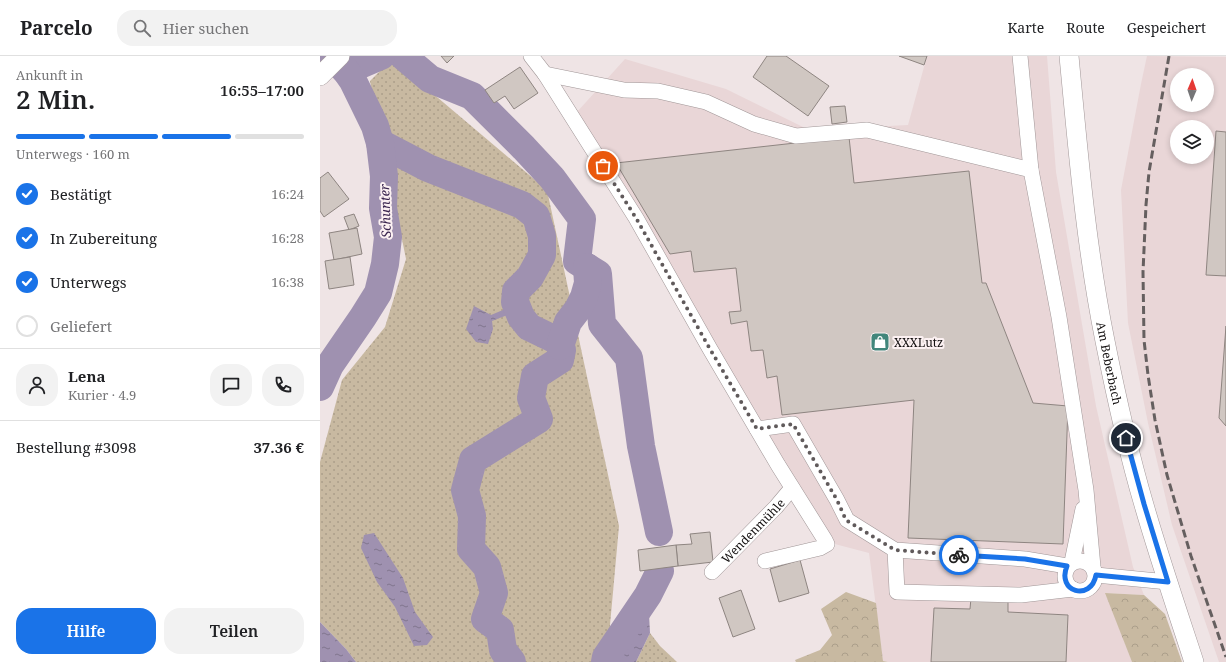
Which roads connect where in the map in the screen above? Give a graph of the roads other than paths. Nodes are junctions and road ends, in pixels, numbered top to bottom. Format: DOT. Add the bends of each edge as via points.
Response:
graph roads {
  1 [pos="340,56"];
  2 [pos="531,56"];
  3 [pos="1020,56"];
  4 [pos="1069,56"];
  5 [pos="1084,56"];
  6 [pos="545,74"];
  7 [pos="320,76"];
  8 [pos="1072,90"];
  9 [pos="1031,170"];
  10 [pos="757,429"];
  11 [pos="792,488"];
  12 [pos="1086,490"];
  13 [pos="895,550"];
  14 [pos="765,561"];
  15 [pos="1070,564"];
  16 [pos="1094,571"];
  17 [pos="712,572"];
  18 [pos="1168,582"];
  19 [pos="1072,589"];
  20 [pos="1194,662"];
  1 -- 7 [label="main road"];
  2 -- 6 [label="street, Wendenmühle"];
  3 -- 9 [label="street"];
  4 -- 8 [label="main road, Am Beberbach"];
  5 -- 8 [label="main road"];
  6 -- 9 [label="street" via="624,90 658,91 706,102 754,124 796,136 867,130"];
  6 -- 10 [label="street, Wendenmühle" via="636,218"];
  8 -- 18 [label="main road, Am Beberbach" via="1086,220 1104,339 1134,467"];
  9 -- 12 [label="street" via="1059,317"];
  10 -- 11 [label="street, Wendenmühle"];
  10 -- 13 [label="street" via="793,424 846,520"];
  11 -- 14 [label="street, Wendenmühle" via="827,544 820,548"];
  11 -- 17 [label="street, Wendenmühle"];
  12 -- 15 [label="street" via="1078,538"];
  12 -- 16 [label="street"];
  13 -- 15 [label="street"];
  13 -- 19 [label="street" via="897,592 1021,595"];
  15 -- 16 [label="street" via="1080,560 1087,562"];
  15 -- 19 [label="street" via="1064,572 1065,579"];
  16 -- 18 [label="street"];
  16 -- 19 [label="street" via="1095,580 1088,589"];
  18 -- 20 [label="main road, Am Beberbach"];
}
